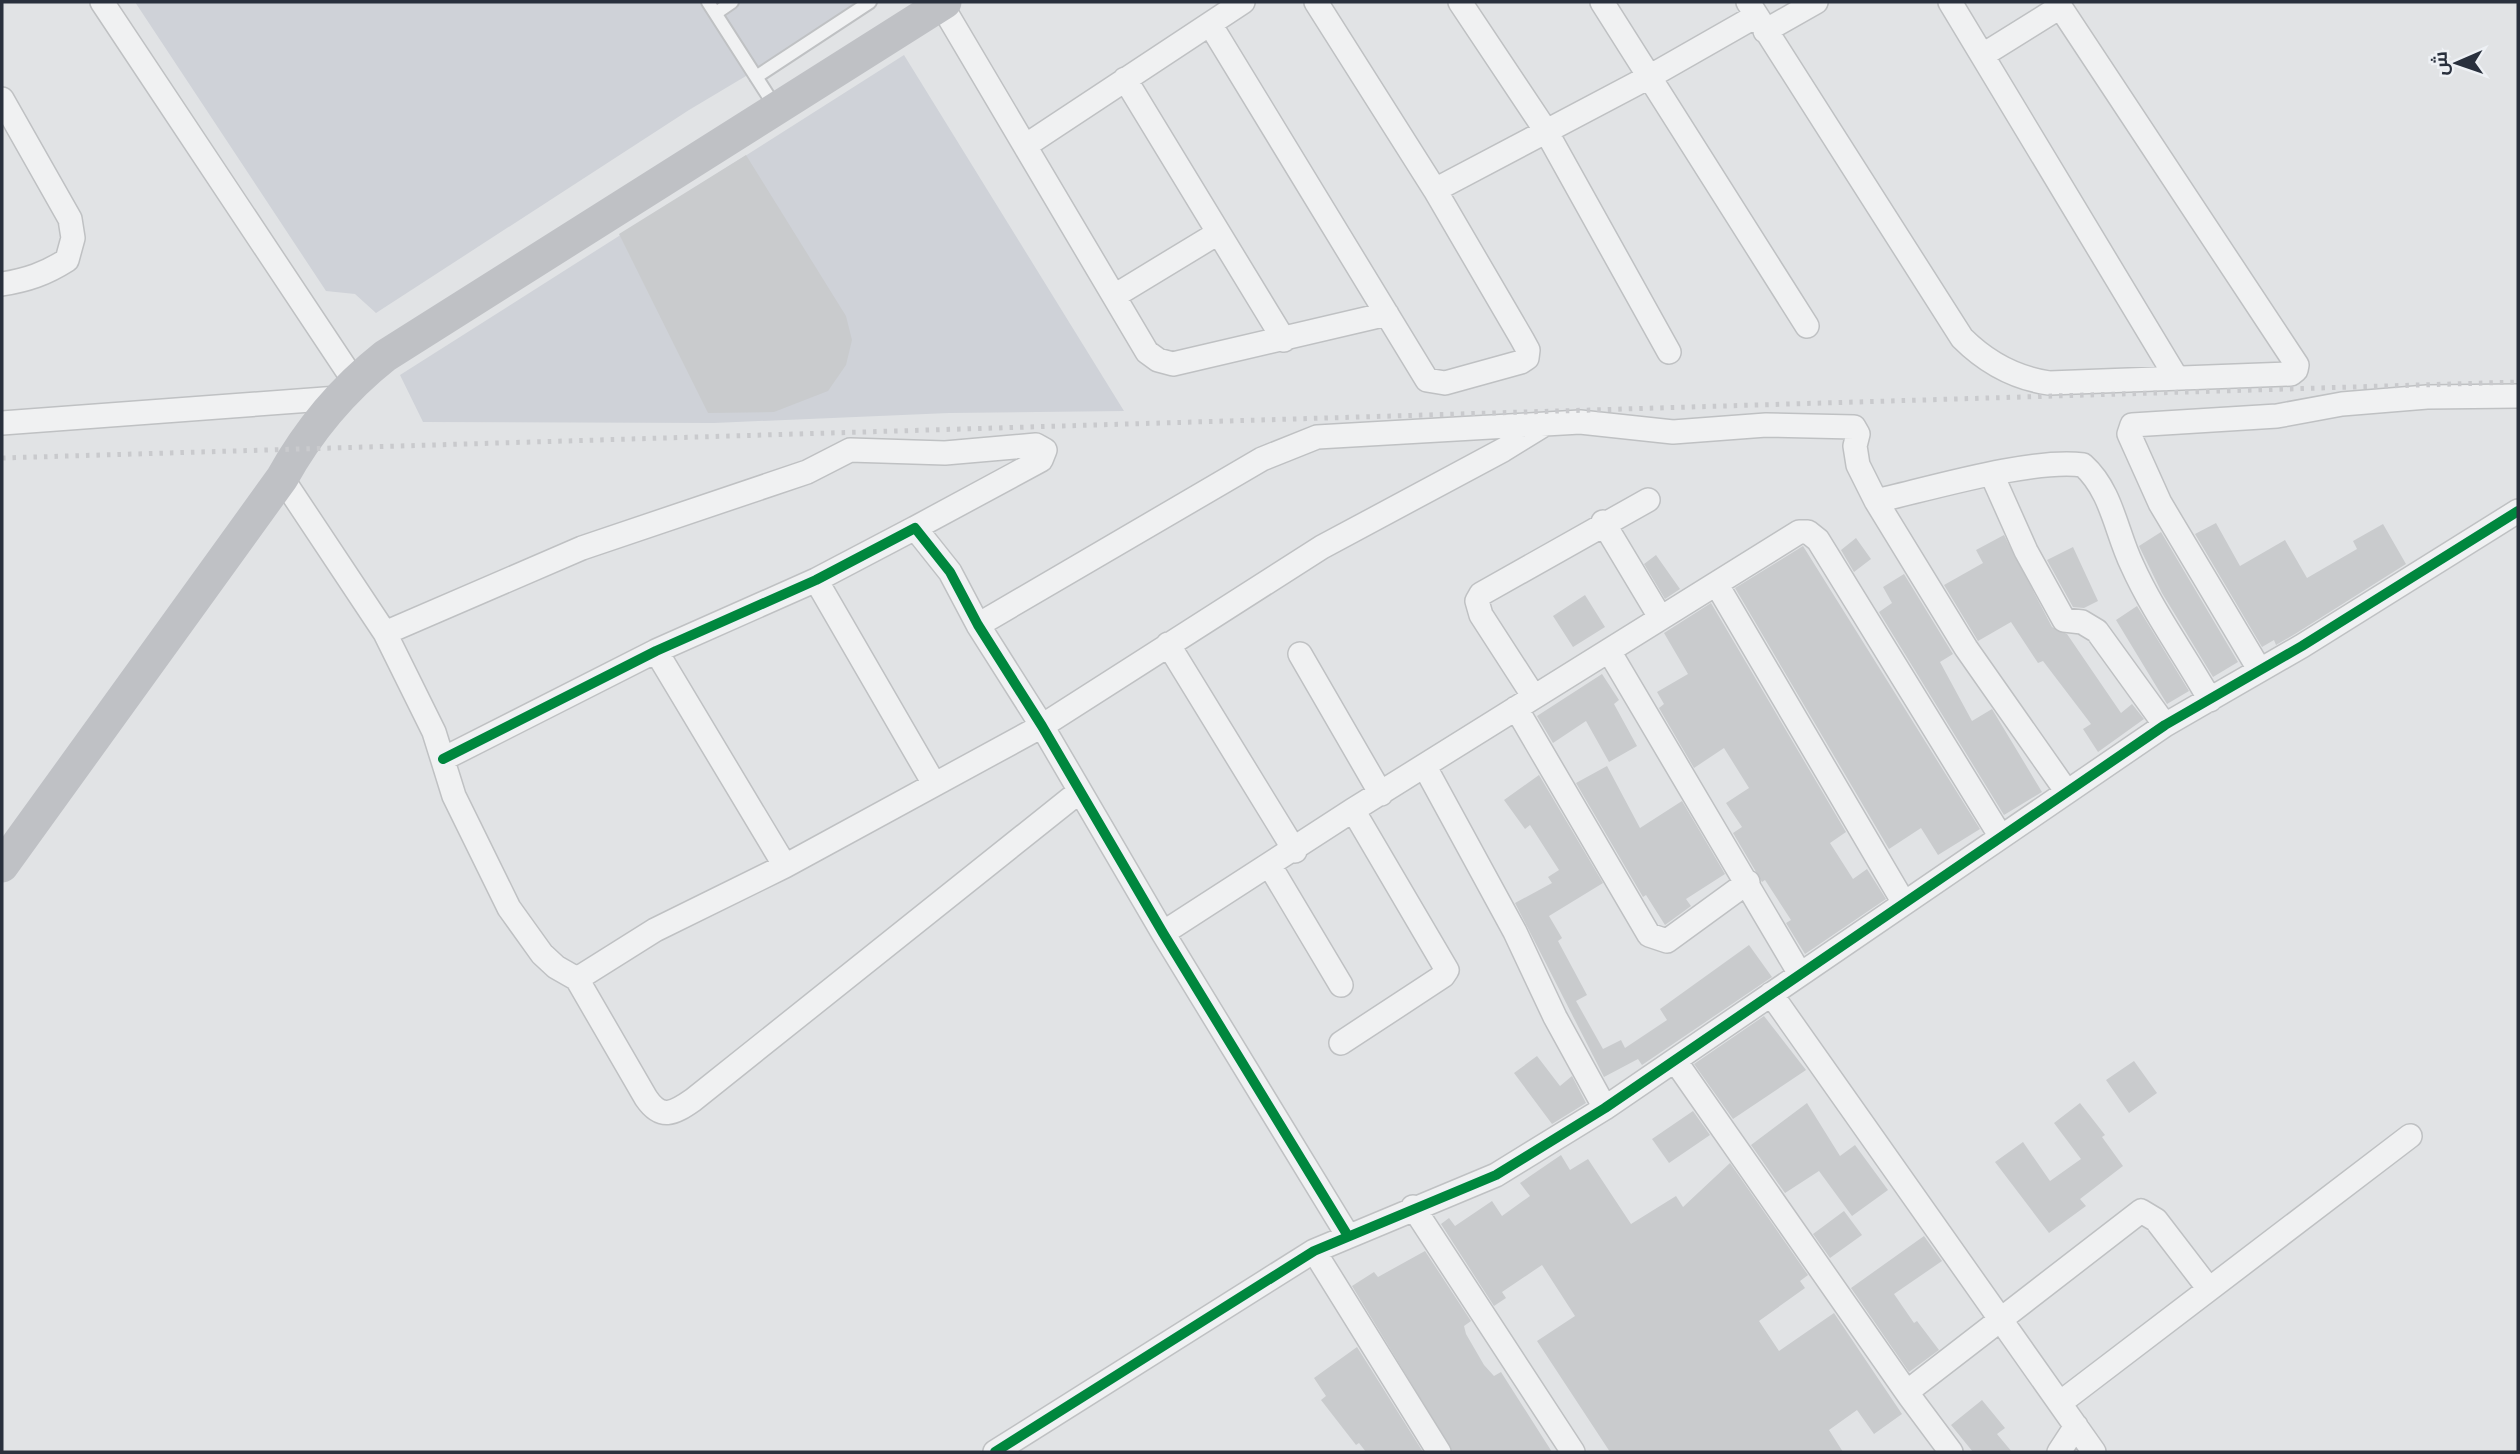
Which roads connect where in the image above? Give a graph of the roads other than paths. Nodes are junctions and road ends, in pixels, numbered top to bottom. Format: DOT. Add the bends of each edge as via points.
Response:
graph roads {
  1 [pos="102,2"];
  2 [pos="732,2"];
  3 [pos="870,2"];
  4 [pos="1243,2"];
  5 [pos="1316,2"];
  6 [pos="1460,2"];
  7 [pos="1602,2"];
  8 [pos="1816,2"];
  9 [pos="1950,2"];
  10 [pos="2059,5"];
  11 [pos="712,7"];
  12 [pos="929,9"];
  13 [pos="1757,16"];
  14 [pos="1210,24"];
  15 [pos="1983,55"];
  16 [pos="756,76"];
  17 [pos="1649,77"];
  18 [pos="1125,79"];
  19 [pos="2,99"];
  20 [pos="776,109"];
  21 [pos="1546,131"];
  22 [pos="1025,146"];
  23 [pos="1435,190"];
  24 [pos="1218,233"];
  25 [pos="2,284"];
  26 [pos="1116,295"];
  27 [pos="1387,314"];
  28 [pos="1807,326"];
  29 [pos="1284,340"];
  30 [pos="1669,352"];
  31 [pos="2176,377"];
  32 [pos="346,389"];
  33 [pos="2518,396"];
  34 [pos="2,423"];
  35 [pos="1546,424"];
  36 [pos="1992,475"];
  37 [pos="282,478"];
  38 [pos="1648,500"];
  39 [pos="1875,501"];
  40 [pos="2518,512"];
  41 [pos="1603,522"];
  42 [pos="915,528"];
  43 [pos="816,580"];
  44 [pos="1717,585"];
  45 [pos="1660,617"];
  46 [pos="978,625"];
  47 [pos="385,633"];
  48 [pos="1168,644"];
  49 [pos="656,651"];
  50 [pos="1609,652"];
  51 [pos="1300,654"];
  52 [pos="2259,669"];
  53 [pos="2210,700"];
  54 [pos="1525,703"];
  55 [pos="2165,725"];
  56 [pos="1042,726"];
  57 [pos="443,759"];
  58 [pos="1425,767"];
  59 [pos="933,782"];
  60 [pos="1080,791"];
  61 [pos="2067,792"];
  62 [pos="1381,794"];
  63 [pos="1353,810"];
  64 [pos="2001,837"];
  65 [pos="1294,851"];
  66 [pos="2,866"];
  67 [pos="785,866"];
  68 [pos="1270,866"];
  69 [pos="1748,882"];
  70 [pos="1904,903"];
  71 [pos="1163,933"];
  72 [pos="1800,974"];
  73 [pos="577,979"];
  74 [pos="1340,985"];
  75 [pos="1771,994"];
  76 [pos="1341,1043"];
  77 [pos="1675,1062"];
  78 [pos="1605,1108"];
  79 [pos="2410,1136"];
  80 [pos="1413,1207"];
  81 [pos="1348,1236"];
  82 [pos="1314,1251"];
  83 [pos="2209,1289"];
  84 [pos="2000,1318"];
  85 [pos="1910,1397"];
  86 [pos="2060,1403"];
  87 [pos="2076,1426"];
  88 [pos="995,1452"];
  89 [pos="1439,1452"];
  90 [pos="1573,1452"];
  91 [pos="1951,1452"];
  92 [pos="2060,1452"];
  93 [pos="2094,1452"];
  1 -- 32 [label="street"];
  2 -- 11 [label="lane"];
  3 -- 16 [label="lane"];
  4 -- 14 [label="street"];
  5 -- 23 [label="street"];
  6 -- 21 [label="street"];
  7 -- 17 [label="street"];
  8 -- 13 [label="street"];
  9 -- 15 [label="street"];
  10 -- 15 [label="street"];
  10 -- 31 [label="street" via="2297,365 2291,374"];
  11 -- 16 [label="lane"];
  12 -- 20 [label="street"];
  12 -- 22 [label="street"];
  13 -- 17 [label="street"];
  13 -- 31 [label="street" via="1962,338 1979,355 2026,379 2049,383"];
  14 -- 18 [label="street"];
  14 -- 27 [label="street"];
  15 -- 31 [label="street"];
  16 -- 20 [label="lane"];
  17 -- 21 [label="street"];
  17 -- 28 [label="street"];
  18 -- 22 [label="street"];
  18 -- 24 [label="street"];
  19 -- 25 [label="street" via="70,219 73,238 67,260 32,279"];
  20 -- 32 [label="street" via="385,356"];
  21 -- 23 [label="street"];
  21 -- 30 [label="street"];
  22 -- 26 [label="street"];
  23 -- 27 [label="street" via="1522,339 1527,358 1433,383 1422,373"];
  24 -- 26 [label="street"];
  24 -- 29 [label="street"];
  26 -- 29 [label="street" via="1147,352 1158,360 1173,364"];
  27 -- 29 [label="street"];
  32 -- 34 [label="street"];
  32 -- 37 [label="street" via="298,449"];
  33 -- 52 [label="street" via="2415,398 2277,415 2132,425 2129,434 2160,503"];
  35 -- 39 [label="street" via="1596,423 1673,432 1766,425 1854,427 1858,465"];
  35 -- 46 [label="street" via="1364,432 1300,443 1262,459"];
  35 -- 48 [label="street" via="1322,547"];
  36 -- 39 [label="street"];
  36 -- 53 [label="street" via="2071,464 2083,465 2092,473 2116,519 2131,565"];
  36 -- 55 [label="street" via="2064,620 2082,622 2097,631"];
  37 -- 47 [label="street"];
  37 -- 66 [label="street"];
  38 -- 41 [label="street"];
  39 -- 61 [label="street" via="1966,648"];
  40 -- 52 [label="street"];
  41 -- 45 [label="street"];
  41 -- 54 [label="street" via="1486,590 1477,601"];
  42 -- 43 [label="street"];
  42 -- 46 [label="street" via="950,572"];
  42 -- 47 [label="street" via="1041,460 1045,450 1036,445 945,453 850,450 807,472 582,548"];
  43 -- 49 [label="street"];
  43 -- 59 [label="street"];
  44 -- 45 [label="street"];
  44 -- 64 [label="street" via="1799,532 1814,535"];
  44 -- 70 [label="street"];
  45 -- 50 [label="street"];
  46 -- 56 [label="street"];
  47 -- 57 [label="street" via="435,732"];
  48 -- 56 [label="street"];
  48 -- 65 [label="street"];
  49 -- 57 [label="street"];
  49 -- 67 [label="street"];
  50 -- 54 [label="street"];
  50 -- 69 [label="street"];
  51 -- 62 [label="street"];
  52 -- 53 [label="street"];
  53 -- 55 [label="street"];
  54 -- 58 [label="street"];
  54 -- 69 [label="street" via="1649,935 1667,941"];
  55 -- 61 [label="street"];
  56 -- 59 [label="street"];
  56 -- 60 [label="street"];
  57 -- 73 [label="street" via="467,824 509,908 542,954"];
  58 -- 62 [label="street"];
  58 -- 78 [label="street"];
  59 -- 67 [label="street"];
  60 -- 71 [label="street"];
  60 -- 73 [label="street" via="676,1112 663,1115 654,1110"];
  61 -- 64 [label="street"];
  62 -- 63 [label="street"];
  63 -- 65 [label="street"];
  63 -- 76 [label="street" via="1447,970"];
  64 -- 70 [label="street"];
  65 -- 68 [label="street"];
  67 -- 73 [label="street" via="655,930"];
  68 -- 71 [label="street"];
  68 -- 74 [label="street"];
  69 -- 72 [label="street"];
  70 -- 72 [label="street"];
  71 -- 81 [label="street"];
  72 -- 75 [label="street"];
  75 -- 77 [label="street"];
  75 -- 84 [label="street"];
  77 -- 78 [label="street"];
  77 -- 85 [label="street"];
  78 -- 80 [label="street" via="1496,1175"];
  79 -- 83 [label="street"];
  80 -- 81 [label="street"];
  80 -- 90 [label="street"];
  81 -- 82 [label="street"];
  82 -- 88 [label="street"];
  82 -- 89 [label="street"];
  83 -- 84 [label="street" via="2156,1220 2141,1211"];
  83 -- 86 [label="street"];
  84 -- 85 [label="street" via="1912,1388"];
  84 -- 86 [label="street"];
  85 -- 91 [label="street"];
  86 -- 87 [label="street"];
  87 -- 92 [label="street"];
  87 -- 93 [label="street"];
}
